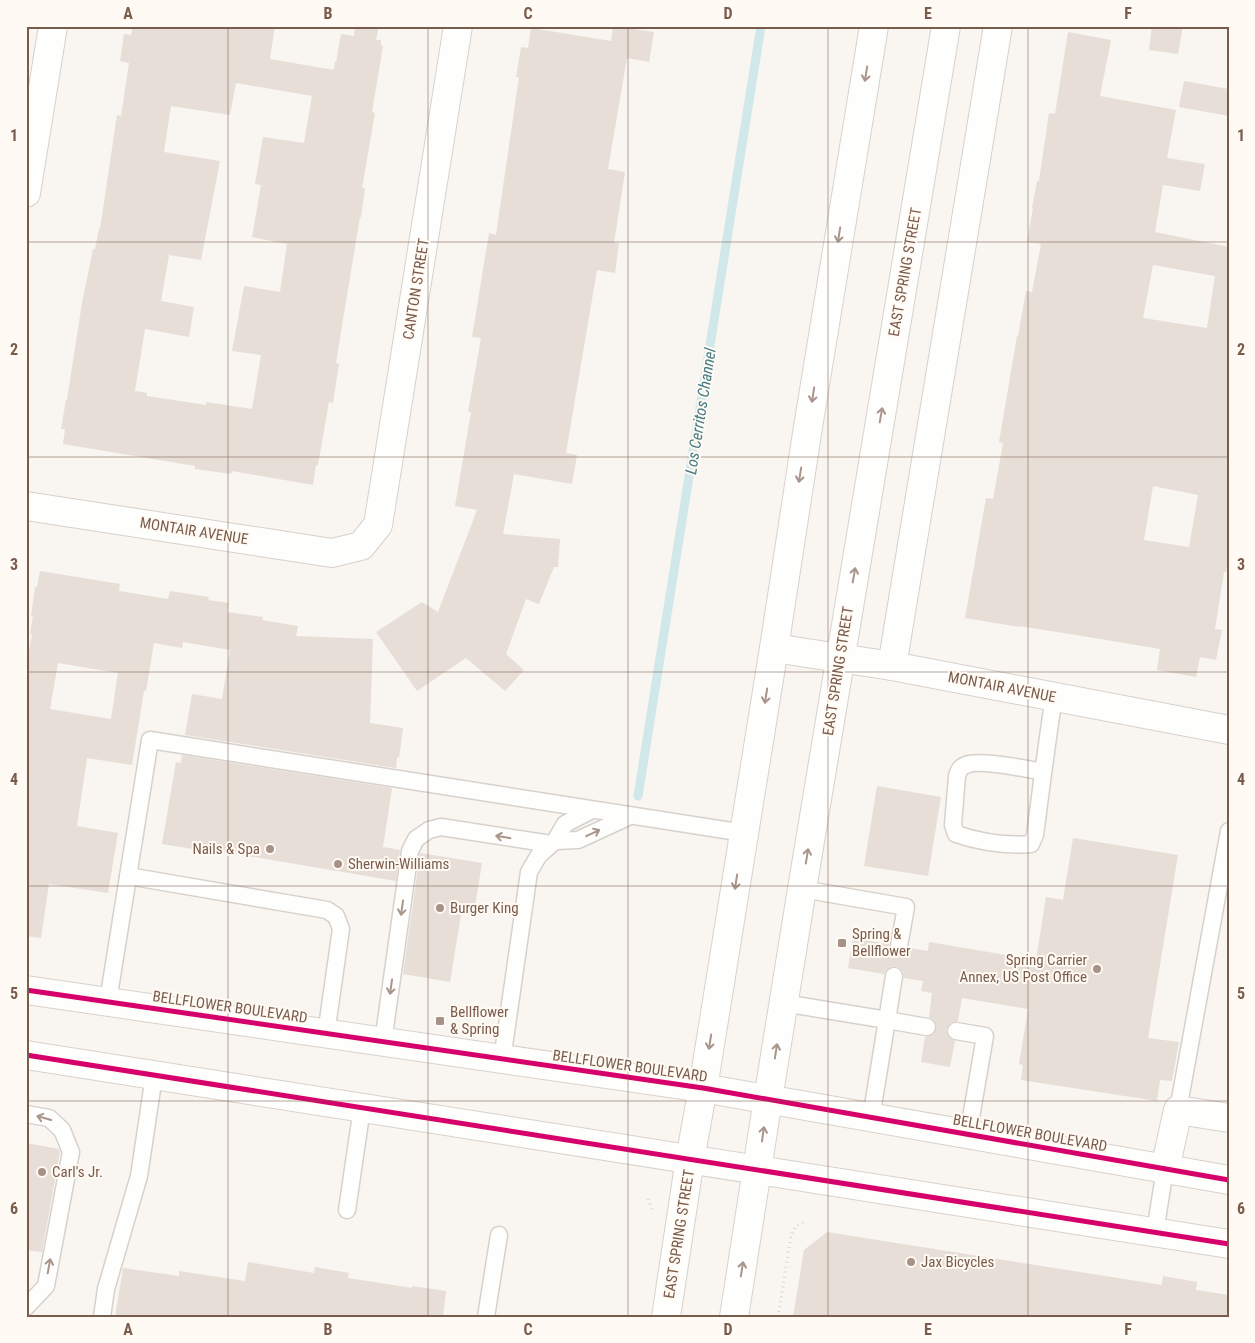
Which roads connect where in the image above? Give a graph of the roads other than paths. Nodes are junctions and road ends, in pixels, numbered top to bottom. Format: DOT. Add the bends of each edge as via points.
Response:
graph roads {
  1 [pos="53,26"];
  2 [pos="458,26"];
  3 [pos="874,26"];
  4 [pos="946,26"];
  5 [pos="998,26"];
  6 [pos="32,119"];
  7 [pos="26,192"];
  8 [pos="26,506"];
  9 [pos="361,546"];
  10 [pos="774,648"];
  11 [pos="840,658"];
  12 [pos="892,666"];
  13 [pos="1054,696"];
  14 [pos="1229,730"];
  15 [pos="1044,772"];
  16 [pos="592,810"];
  17 [pos="630,816"];
  18 [pos="1229,831"];
  19 [pos="744,834"];
  20 [pos="553,843"];
  21 [pos="128,876"];
  22 [pos="802,889"];
  23 [pos="899,946"];
  24 [pos="894,976"];
  25 [pos="26,990"];
  26 [pos="108,1001"];
  27 [pos="783,1002"];
  28 [pos="887,1020"];
  29 [pos="927,1027"];
  30 [pos="956,1031"];
  31 [pos="326,1034"];
  32 [pos="383,1042"];
  33 [pos="26,1055"];
  34 [pos="502,1060"];
  35 [pos="154,1076"];
  36 [pos="703,1088"];
  37 [pos="768,1099"];
  38 [pos="362,1108"];
  39 [pos="1178,1110"];
  40 [pos="26,1114"];
  41 [pos="871,1118"];
  42 [pos="1229,1118"];
  43 [pos="968,1135"];
  44 [pos="690,1159"];
  45 [pos="758,1169"];
  46 [pos="1166,1169"];
  47 [pos="1229,1180"];
  48 [pos="347,1210"];
  49 [pos="1154,1232"];
  50 [pos="499,1235"];
  51 [pos="1229,1244"];
  52 [pos="26,1307"];
  53 [pos="102,1317"];
  54 [pos="486,1317"];
  55 [pos="666,1317"];
  56 [pos="734,1317"];
  1 -- 6 [label="main road"];
  2 -- 9 [label="main road, CANTON STREET" via="378,525"];
  3 -- 10 [label="main road, EAST SPRING STREET, one-way"];
  11 -- 4 [label="main road, EAST SPRING STREET, one-way"];
  5 -- 12 [label="main road"];
  6 -- 7 [label="main road"];
  8 -- 9 [label="main road, MONTAIR AVENUE" via="332,553"];
  10 -- 11 [label="main road, MONTAIR AVENUE"];
  10 -- 19 [label="main road, EAST SPRING STREET, one-way"];
  11 -- 12 [label="main road, MONTAIR AVENUE"];
  22 -- 11 [label="main road, EAST SPRING STREET, one-way"];
  12 -- 13 [label="main road, MONTAIR AVENUE"];
  13 -- 14 [label="main road, MONTAIR AVENUE"];
  13 -- 15 [label="lane"];
  15 -- 15 [label="lane" via="1031,844 1013,846 956,834 953,826 959,769 980,762"];
  16 -- 17 [label="lane"];
  16 -- 20 [label="lane" via="565,824"];
  16 -- 21 [label="lane" via="150,740"];
  17 -- 19 [label="lane"];
  20 -- 17 [label="lane, one-way" via="578,840"];
  18 -- 39 [label="lane"];
  19 -- 36 [label="main road, EAST SPRING STREET, one-way"];
  20 -- 32 [label="lane, one-way" via="441,826 416,839 410,851"];
  20 -- 34 [label="lane" via="529,872"];
  21 -- 26 [label="lane"];
  21 -- 31 [label="lane" via="327,910 336,916 341,929"];
  22 -- 23 [label="lane" via="906,907"];
  22 -- 27 [label="main road, EAST SPRING STREET"];
  24 -- 28 [label="lane"];
  25 -- 26 [label="main road, BELLFLOWER BOULEVARD"];
  26 -- 31 [label="main road, BELLFLOWER BOULEVARD"];
  27 -- 28 [label="lane"];
  37 -- 27 [label="main road, EAST SPRING STREET, one-way"];
  28 -- 29 [label="lane"];
  28 -- 41 [label="lane"];
  30 -- 43 [label="lane" via="985,1036"];
  31 -- 32 [label="main road, BELLFLOWER BOULEVARD"];
  32 -- 34 [label="main road, BELLFLOWER BOULEVARD"];
  33 -- 35 [label="main road"];
  34 -- 36 [label="main road, BELLFLOWER BOULEVARD"];
  35 -- 38 [label="main road"];
  35 -- 53 [label="lane" via="139,1176 106,1289"];
  36 -- 37 [label="main road, BELLFLOWER BOULEVARD"];
  36 -- 44 [label="main road, EAST SPRING STREET"];
  37 -- 41 [label="main road, BELLFLOWER BOULEVARD"];
  45 -- 37 [label="main road, EAST SPRING STREET, one-way"];
  38 -- 44 [label="main road"];
  38 -- 48 [label="lane"];
  39 -- 42 [label="main road"];
  39 -- 46 [label="main road"];
  52 -- 40 [label="lane, one-way" via="46,1286 70,1152 62,1130 49,1118"];
  41 -- 43 [label="main road, BELLFLOWER BOULEVARD"];
  43 -- 46 [label="main road, BELLFLOWER BOULEVARD"];
  44 -- 45 [label="main road"];
  44 -- 55 [label="main road, EAST SPRING STREET"];
  45 -- 49 [label="main road"];
  56 -- 45 [label="main road, EAST SPRING STREET, one-way"];
  46 -- 47 [label="main road, BELLFLOWER BOULEVARD"];
  46 -- 49 [label="lane"];
  49 -- 51 [label="main road"];
  50 -- 54 [label="lane"];
}
